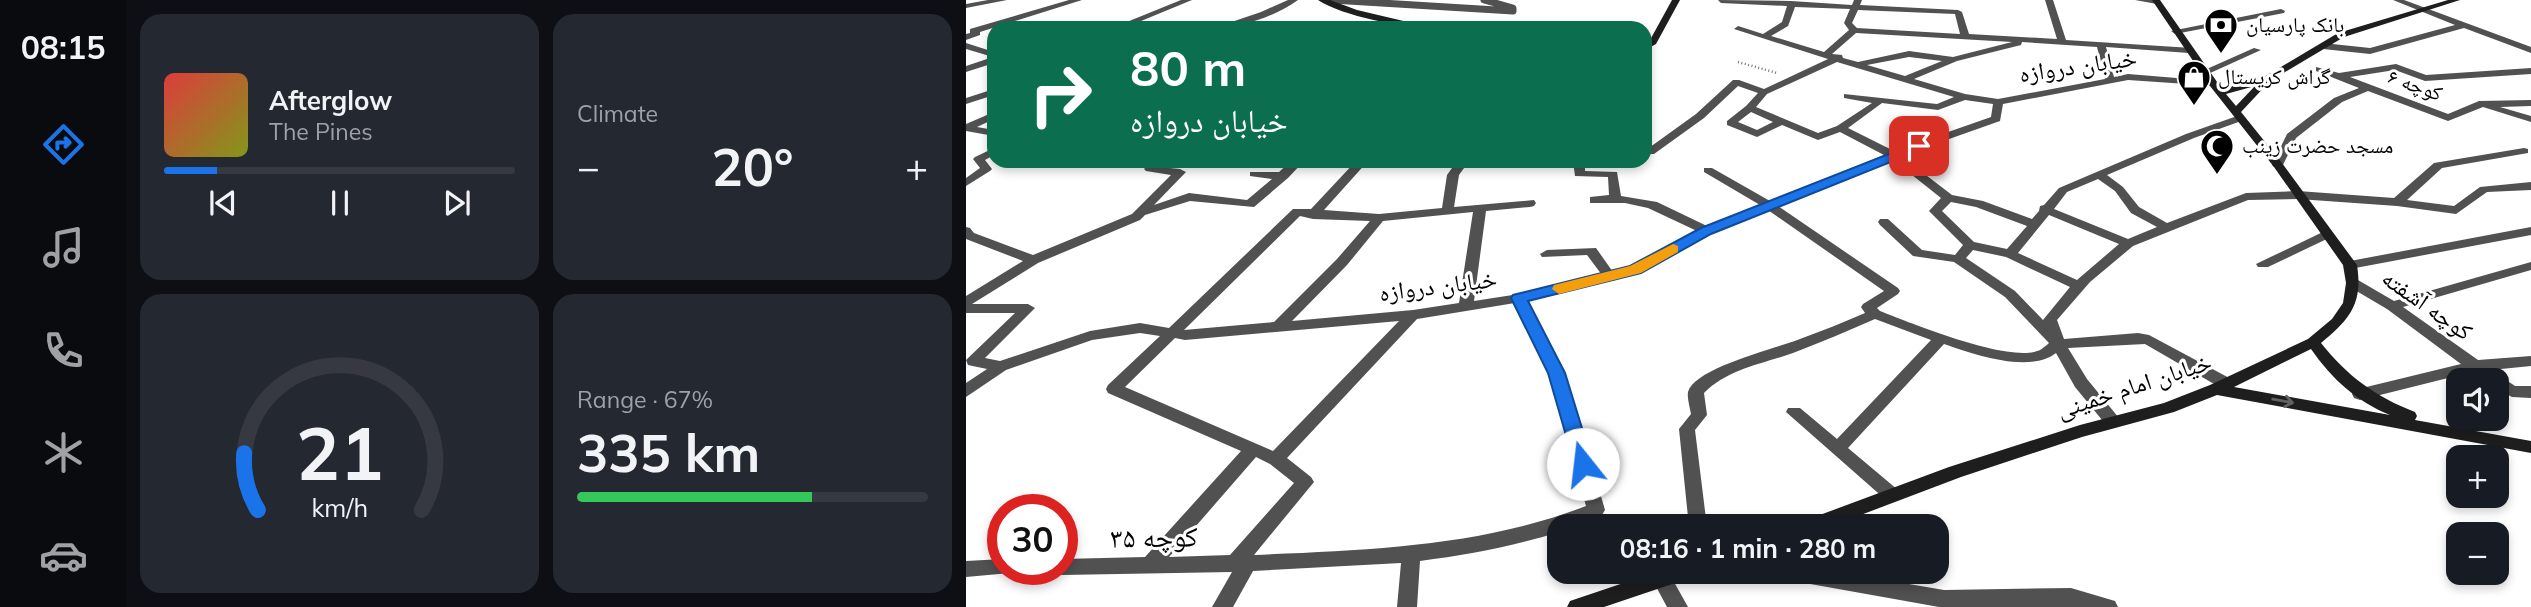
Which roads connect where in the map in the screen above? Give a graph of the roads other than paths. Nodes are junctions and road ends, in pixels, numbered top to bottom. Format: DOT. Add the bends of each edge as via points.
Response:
graph roads {
  1 [pos="1003,0"];
  2 [pos="1078,0"];
  3 [pos="1188,0"];
  4 [pos="1294,0"];
  5 [pos="1322,0"];
  6 [pos="1332,0"];
  7 [pos="1484,0"];
  8 [pos="1676,0"];
  9 [pos="2049,0"];
  10 [pos="2139,0"];
  11 [pos="2397,0"];
  12 [pos="2456,0"];
  13 [pos="1721,1"];
  14 [pos="2157,1"];
  15 [pos="1857,2"];
  16 [pos="1791,3"];
  17 [pos="966,6"];
  18 [pos="2422,9"];
  19 [pos="2281,11"];
  20 [pos="1007,21"];
  21 [pos="1133,21"];
  22 [pos="1242,21"];
  23 [pos="1397,21"];
  24 [pos="2464,25"];
  25 [pos="987,27"];
  26 [pos="1738,29"];
  27 [pos="1854,30"];
  28 [pos="2175,31"];
  29 [pos="1965,34"];
  30 [pos="1766,35"];
  31 [pos="966,37"];
  32 [pos="2029,40"];
  33 [pos="2062,42"];
  34 [pos="1652,44"];
  35 [pos="2101,45"];
  36 [pos="966,46"];
  37 [pos="2323,46"];
  38 [pos="2530,49"];
  39 [pos="2189,50"];
  40 [pos="2258,50"];
  41 [pos="1827,54"];
  42 [pos="987,55"];
  43 [pos="1839,57"];
  44 [pos="1954,59"];
  45 [pos="987,61"];
  46 [pos="1860,63"];
  47 [pos="966,69"];
  48 [pos="2319,69"];
  49 [pos="2531,71"];
  50 [pos="2338,76"];
  51 [pos="1906,79"];
  52 [pos="2267,79"];
  53 [pos="2110,80"];
  54 [pos="2213,83"];
  55 [pos="2367,88"];
  56 [pos="1763,92"];
  57 [pos="987,94"];
  58 [pos="1847,96"];
  59 [pos="980,97"];
  60 [pos="1964,97"];
  61 [pos="987,100"];
  62 [pos="1877,100"];
  63 [pos="966,102"];
  64 [pos="1998,102"];
  65 [pos="2531,103"];
  66 [pos="2479,104"];
  67 [pos="1749,108"];
  68 [pos="2238,115"];
  69 [pos="987,119"];
  70 [pos="2531,119"];
  71 [pos="1781,122"];
  72 [pos="966,128"];
  73 [pos="966,128"];
  74 [pos="1841,128"];
  75 [pos="987,132"];
  76 [pos="1652,151"];
  77 [pos="2524,151"];
  78 [pos="987,154"];
  79 [pos="1893,155"];
  80 [pos="2278,165"];
  81 [pos="1151,168"];
  82 [pos="1291,168"];
  83 [pos="1356,168"];
  84 [pos="1458,168"];
  85 [pos="1578,168"];
  86 [pos="1708,170"];
  87 [pos="1254,174"];
  88 [pos="2098,174"];
  89 [pos="1284,176"];
  90 [pos="966,183"];
  91 [pos="2531,186"];
  92 [pos="2298,195"];
  93 [pos="1615,198"];
  94 [pos="1948,198"];
  95 [pos="1594,200"];
  96 [pos="2396,202"];
  97 [pos="1530,203"];
  98 [pos="1770,206"];
  99 [pos="1480,208"];
  100 [pos="2044,209"];
  101 [pos="1447,212"];
  102 [pos="1313,215"];
  103 [pos="1136,217"];
  104 [pos="1379,218"];
  105 [pos="1884,222"];
  106 [pos="2033,224"];
  107 [pos="2165,227"];
  108 [pos="966,231"];
  109 [pos="1706,231"];
  110 [pos="2531,231"];
  111 [pos="2327,234"];
  112 [pos="2128,243"];
  113 [pos="1970,245"];
  114 [pos="1547,254"];
  115 [pos="2010,254"];
  116 [pos="1958,259"];
  117 [pos="1033,260"];
  118 [pos="2263,264"];
  119 [pos="2350,265"];
  120 [pos="2531,265"];
  121 [pos="1610,277"];
  122 [pos="2353,283"];
  123 [pos="2079,286"];
  124 [pos="1519,298"];
  125 [pos="966,302"];
  126 [pos="1466,306"];
  127 [pos="2392,306"];
  128 [pos="966,309"];
  129 [pos="1875,314"];
  130 [pos="1413,315"];
  131 [pos="1280,325"];
  132 [pos="1171,333"];
  133 [pos="1940,339"];
  134 [pos="2314,342"];
  135 [pos="2058,344"];
  136 [pos="2531,361"];
  137 [pos="1001,366"];
  138 [pos="2474,366"];
  139 [pos="2477,368"];
  140 [pos="2221,387"];
  141 [pos="2509,389"];
  142 [pos="966,391"];
  143 [pos="2531,392"];
  144 [pos="2360,394"];
  145 [pos="1794,412"];
  146 [pos="2113,422"];
  147 [pos="2446,429"];
  148 [pos="2446,429"];
  149 [pos="2456,431"];
  150 [pos="2531,447"];
  151 [pos="1254,449"];
  152 [pos="1837,449"];
  153 [pos="1276,459"];
  154 [pos="1892,495"];
  155 [pos="1697,514"];
  156 [pos="1842,514"];
  157 [pos="1411,556"];
  158 [pos="1240,564"];
  159 [pos="1150,565"];
  160 [pos="1078,566"];
  161 [pos="987,568"];
  162 [pos="966,569"];
  163 [pos="1647,584"];
  164 [pos="1665,584"];
  165 [pos="1851,584"];
  166 [pos="1951,603"];
  167 [pos="1222,607"];
  168 [pos="1407,607"];
  169 [pos="1577,607"];
  170 [pos="1678,607"];
  171 [pos="2108,607"];
  1 -- 17 [label="street"];
  2 -- 20 [label="street"];
  3 -- 21 [label="street"];
  4 -- 22 [label="street"];
  5 -- 23 [label="street"];
  6 -- 7 [label="lane" via="1513,11"];
  8 -- 34 [label="street"];
  9 -- 33 [label="street"];
  10 -- 14 [label="street"];
  11 -- 18 [label="street"];
  12 -- 18 [label="street"];
  13 -- 16 [label="street"];
  14 -- 28 [label="street, خیابان امام خمینی"];
  15 -- 16 [label="street"];
  15 -- 27 [label="street" via="1848,23"];
  15 -- 29 [label="street" via="1958,12"];
  16 -- 30 [label="street" via="1789,22"];
  18 -- 24 [label="street"];
  18 -- 37 [label="street" via="2341,35"];
  19 -- 28 [label="street"];
  24 -- 37 [label="street" via="2370,51"];
  24 -- 38 [label="street"];
  25 -- 31 [label="street"];
  26 -- 30 [label="street"];
  27 -- 29 [label="street"];
  27 -- 41 [label="street"];
  28 -- 39 [label="street, خیابان امام خمینی"];
  29 -- 32 [label="street"];
  30 -- 41 [label="street"];
  32 -- 33 [label="street"];
  32 -- 44 [label="street"];
  33 -- 35 [label="street"];
  35 -- 39 [label="street"];
  35 -- 53 [label="street"];
  36 -- 42 [label="street"];
  37 -- 52 [label="street"];
  39 -- 54 [label="street, خیابان امام خمینی"];
  40 -- 54 [label="street"];
  41 -- 43 [label="street"];
  43 -- 46 [label="street"];
  43 -- 56 [label="street"];
  44 -- 46 [label="street" via="1909,54"];
  44 -- 51 [label="street"];
  45 -- 47 [label="street"];
  46 -- 51 [label="street"];
  48 -- 50 [label="street, کوچه ۶"];
  49 -- 50 [label="street" via="2425,78 2396,67"];
  50 -- 55 [label="street, کوچه ۶"];
  51 -- 60 [label="street"];
  52 -- 54 [label="street"];
  52 -- 68 [label="street"];
  53 -- 54 [label="street, خیابان دروازه" via="2128,77"];
  53 -- 64 [label="street, خیابان دروازه"];
  54 -- 68 [label="street, خیابان امام خمینی"];
  55 -- 66 [label="street, کوچه ۶" via="2448,118"];
  55 -- 80 [label="street" via="2338,100 2291,136"];
  56 -- 67 [label="street"];
  56 -- 76 [label="street" via="1736,82 1700,116"];
  57 -- 59 [label="street"];
  58 -- 62 [label="street"];
  59 -- 61 [label="street"];
  59 -- 63 [label="street"];
  60 -- 62 [label="street" via="1938,107"];
  60 -- 64 [label="street"];
  62 -- 74 [label="street"];
  64 -- 79 [label="street, خیابان دروازه" via="1996,119"];
  65 -- 66 [label="street, کوچه ۶"];
  66 -- 70 [label="street"];
  67 -- 71 [label="street"];
  67 -- 71 [label="street" via="1731,123 1756,134"];
  68 -- 80 [label="street, خیابان امام خمینی"];
  68 -- 88 [label="street"];
  69 -- 73 [label="street"];
  71 -- 74 [label="street" via="1818,137"];
  72 -- 75 [label="street"];
  74 -- 79 [label="street"];
  77 -- 96 [label="street" via="2438,165"];
  78 -- 90 [label="street" via="979,159 986,169"];
  79 -- 94 [label="street"];
  79 -- 98 [label="street, خیابان دروازه"];
  80 -- 92 [label="street, خیابان امام خمینی"];
  81 -- 103 [label="street" via="1180,172"];
  82 -- 89 [label="street"];
  83 -- 102 [label="street"];
  84 -- 101 [label="street" via="1453,175"];
  85 -- 93 [label="street" via="1578,174 1613,174"];
  86 -- 98 [label="street"];
  87 -- 89 [label="street"];
  88 -- 100 [label="street" via="2063,190"];
  88 -- 107 [label="street" via="2119,189 2135,210"];
  89 -- 103 [label="street" via="1250,204 1189,197"];
  91 -- 96 [label="street" via="2484,189 2456,210"];
  92 -- 96 [label="street"];
  92 -- 107 [label="street" via="2246,197"];
  92 -- 111 [label="street, خیابان امام خمینی"];
  93 -- 95 [label="street"];
  93 -- 109 [label="street" via="1668,208"];
  94 -- 106 [label="street"];
  94 -- 113 [label="street" via="1935,211"];
  97 -- 99 [label="street"];
  98 -- 109 [label="street, خیابان دروازه"];
  98 -- 129 [label="street" via="1893,291 1868,307"];
  99 -- 101 [label="street"];
  99 -- 126 [label="street"];
  100 -- 106 [label="street"];
  100 -- 112 [label="street"];
  101 -- 104 [label="street"];
  102 -- 104 [label="street"];
  102 -- 132 [label="street" via="1297,212"];
  103 -- 117 [label="street"];
  104 -- 131 [label="street"];
  105 -- 116 [label="street" via="1918,253"];
  106 -- 115 [label="street"];
  107 -- 112 [label="street"];
  108 -- 117 [label="street"];
  109 -- 121 [label="street, خیابان دروازه" via="1636,269"];
  110 -- 119 [label="street"];
  111 -- 118 [label="street"];
  111 -- 119 [label="street, خیابان امام خمینی"];
  112 -- 123 [label="street"];
  113 -- 115 [label="street"];
  113 -- 116 [label="street"];
  114 -- 121 [label="street" via="1591,251"];
  115 -- 123 [label="street"];
  116 -- 135 [label="street" via="2010,294"];
  117 -- 125 [label="street"];
  119 -- 122 [label="street, خیابان امام خمینی"];
  120 -- 127 [label="street"];
  121 -- 124 [label="street, خیابان دروازه"];
  122 -- 127 [label="street, کوچه آشفته"];
  122 -- 134 [label="street, خیابان امام خمینی" via="2350,303"];
  123 -- 135 [label="street" via="2050,319"];
  124 -- 126 [label="street, خیابان دروازه"];
  124 -- 157 [label="street, کوچه ۳۵" via="1556,373 1597,510 1537,531"];
  126 -- 130 [label="street, خیابان دروازه"];
  127 -- 138 [label="street, کوچه آشفته"];
  128 -- 137 [label="street" via="1028,308 974,361"];
  129 -- 133 [label="street"];
  129 -- 155 [label="street" via="1745,363 1710,379 1696,392 1699,415 1687,429"];
  130 -- 131 [label="street, خیابان دروازه"];
  130 -- 153 [label="street"];
  131 -- 132 [label="street, خیابان دروازه"];
  132 -- 137 [label="street, خیابان دروازه" via="1140,328 1090,336"];
  132 -- 151 [label="street" via="1114,389"];
  133 -- 135 [label="street" via="2020,358 2043,356"];
  133 -- 152 [label="street"];
  134 -- 140 [label="street, خیابان امام خمینی"];
  134 -- 144 [label="street" via="2335,373"];
  135 -- 140 [label="street" via="2149,340"];
  135 -- 146 [label="street" via="2081,383"];
  136 -- 138 [label="street"];
  137 -- 142 [label="street, خیابان دروازه"];
  138 -- 139 [label="street, کوچه آشفته"];
  138 -- 144 [label="street"];
  140 -- 146 [label="street, خیابان امام خمینی" via="2168,408"];
  140 -- 147 [label="street, one-way"];
  141 -- 143 [label="street, کوچه آشفته"];
  144 -- 148 [label="street"];
  145 -- 152 [label="street"];
  146 -- 154 [label="street, خیابان امام خمینی"];
  149 -- 150 [label="street"];
  151 -- 153 [label="street"];
  151 -- 159 [label="street"];
  152 -- 154 [label="street"];
  153 -- 158 [label="street" via="1305,482"];
  154 -- 156 [label="street, خیابان امام خمینی"];
  157 -- 158 [label="street, کوچه ۳۵"];
  157 -- 168 [label="street"];
  158 -- 159 [label="street, کوچه ۳۵"];
  158 -- 167 [label="street"];
  159 -- 160 [label="street, کوچه ۳۵"];
  161 -- 162 [label="street"];
  163 -- 169 [label="street"];
  164 -- 170 [label="street"];
  165 -- 166 [label="street"];
  166 -- 171 [label="street" via="2071,597"];
}
